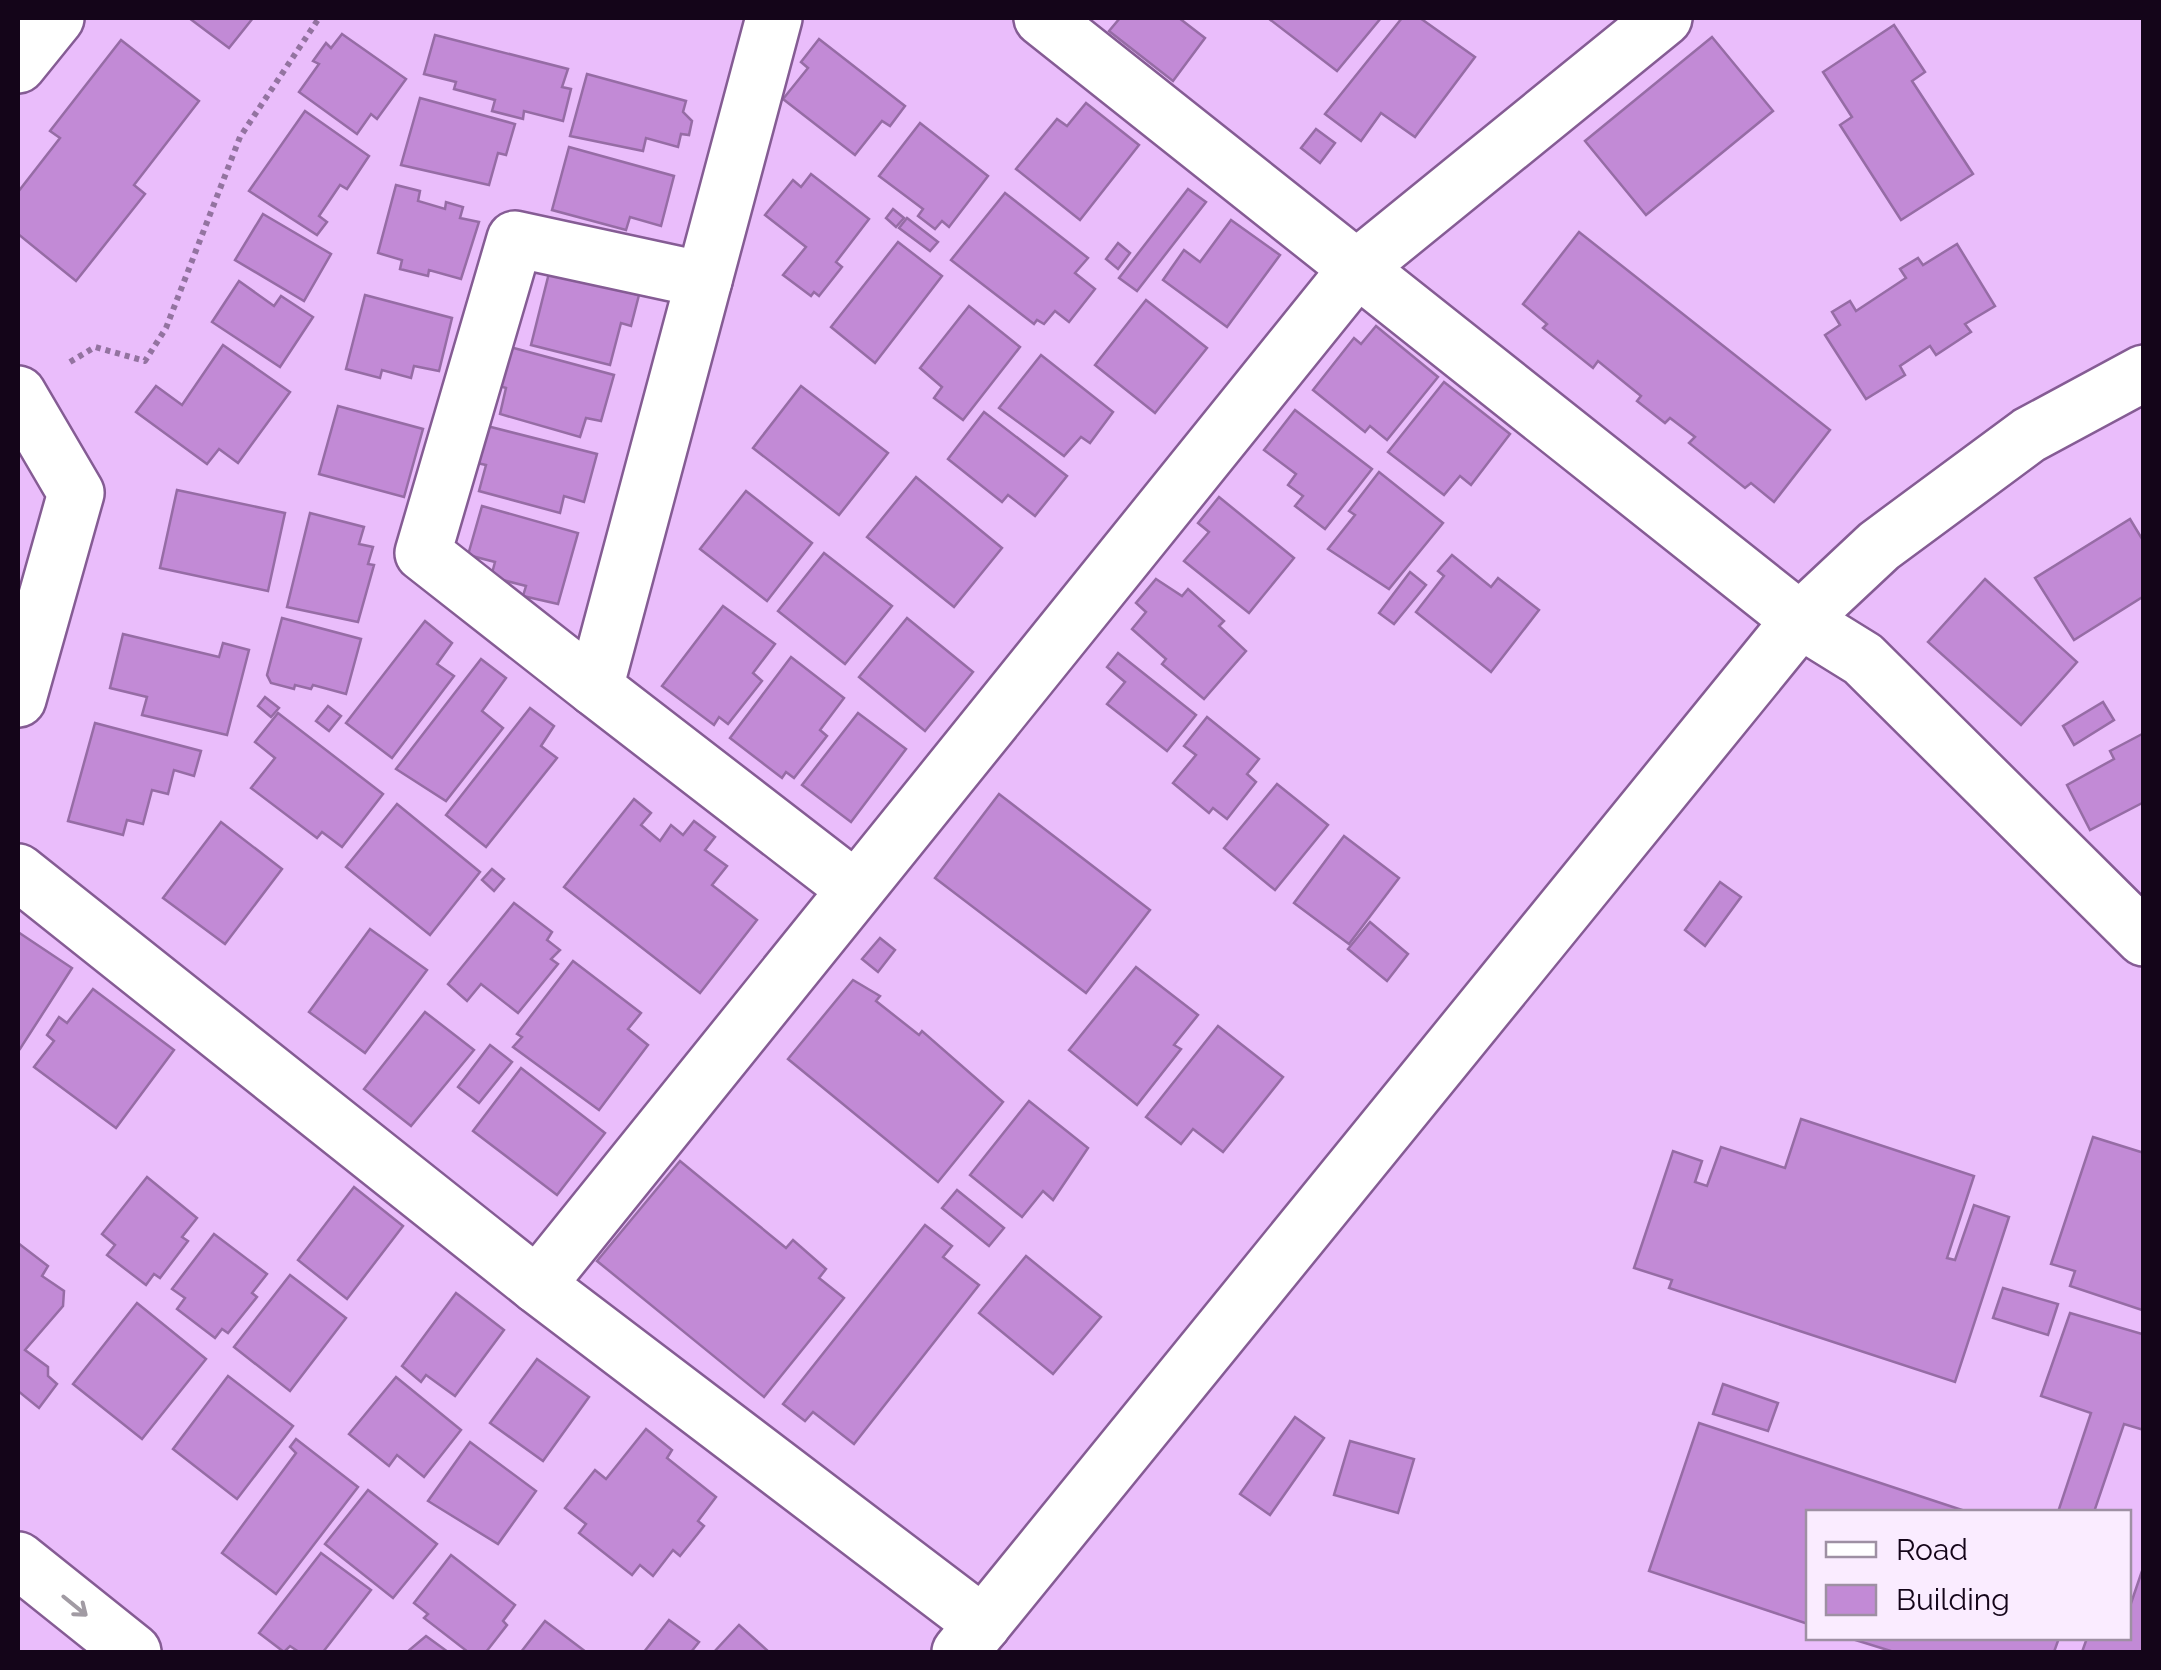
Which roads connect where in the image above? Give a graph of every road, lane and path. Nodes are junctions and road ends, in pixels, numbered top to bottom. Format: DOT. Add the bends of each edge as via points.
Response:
graph roads {
  1 [pos="56,18"];
  2 [pos="319,18"];
  3 [pos="774,18"];
  4 [pos="1042,18"];
  5 [pos="1664,18"];
  6 [pos="18,66"];
  7 [pos="1360,266"];
  8 [pos="704,280"];
  9 [pos="64,365"];
  10 [pos="2144,373"];
  11 [pos="18,394"];
  12 [pos="1800,620"];
  13 [pos="595,688"];
  14 [pos="18,699"];
  15 [pos="18,872"];
  16 [pos="854,888"];
  17 [pos="2144,938"];
  18 [pos="537,1284"];
  19 [pos="18,1560"];
  20 [pos="971,1638"];
  21 [pos="133,1652"];
  1 -- 6 [label="main road"];
  2 -- 9 [label="path" via="240,137 166,328 145,362 94,347"];
  3 -- 8 [label="main road"];
  4 -- 7 [label="main road"];
  5 -- 7 [label="main road"];
  7 -- 12 [label="main road"];
  7 -- 16 [label="main road"];
  8 -- 13 [label="main road"];
  8 -- 13 [label="main road" via="515,239 423,552"];
  10 -- 12 [label="main road" via="2029,436 1879,546"];
  11 -- 14 [label="main road" via="76,493"];
  12 -- 17 [label="main road" via="1864,658"];
  12 -- 20 [label="main road"];
  13 -- 16 [label="main road"];
  15 -- 18 [label="main road"];
  16 -- 18 [label="main road"];
  18 -- 20 [label="main road"];
  19 -- 21 [label="main road, one-way"];
}
